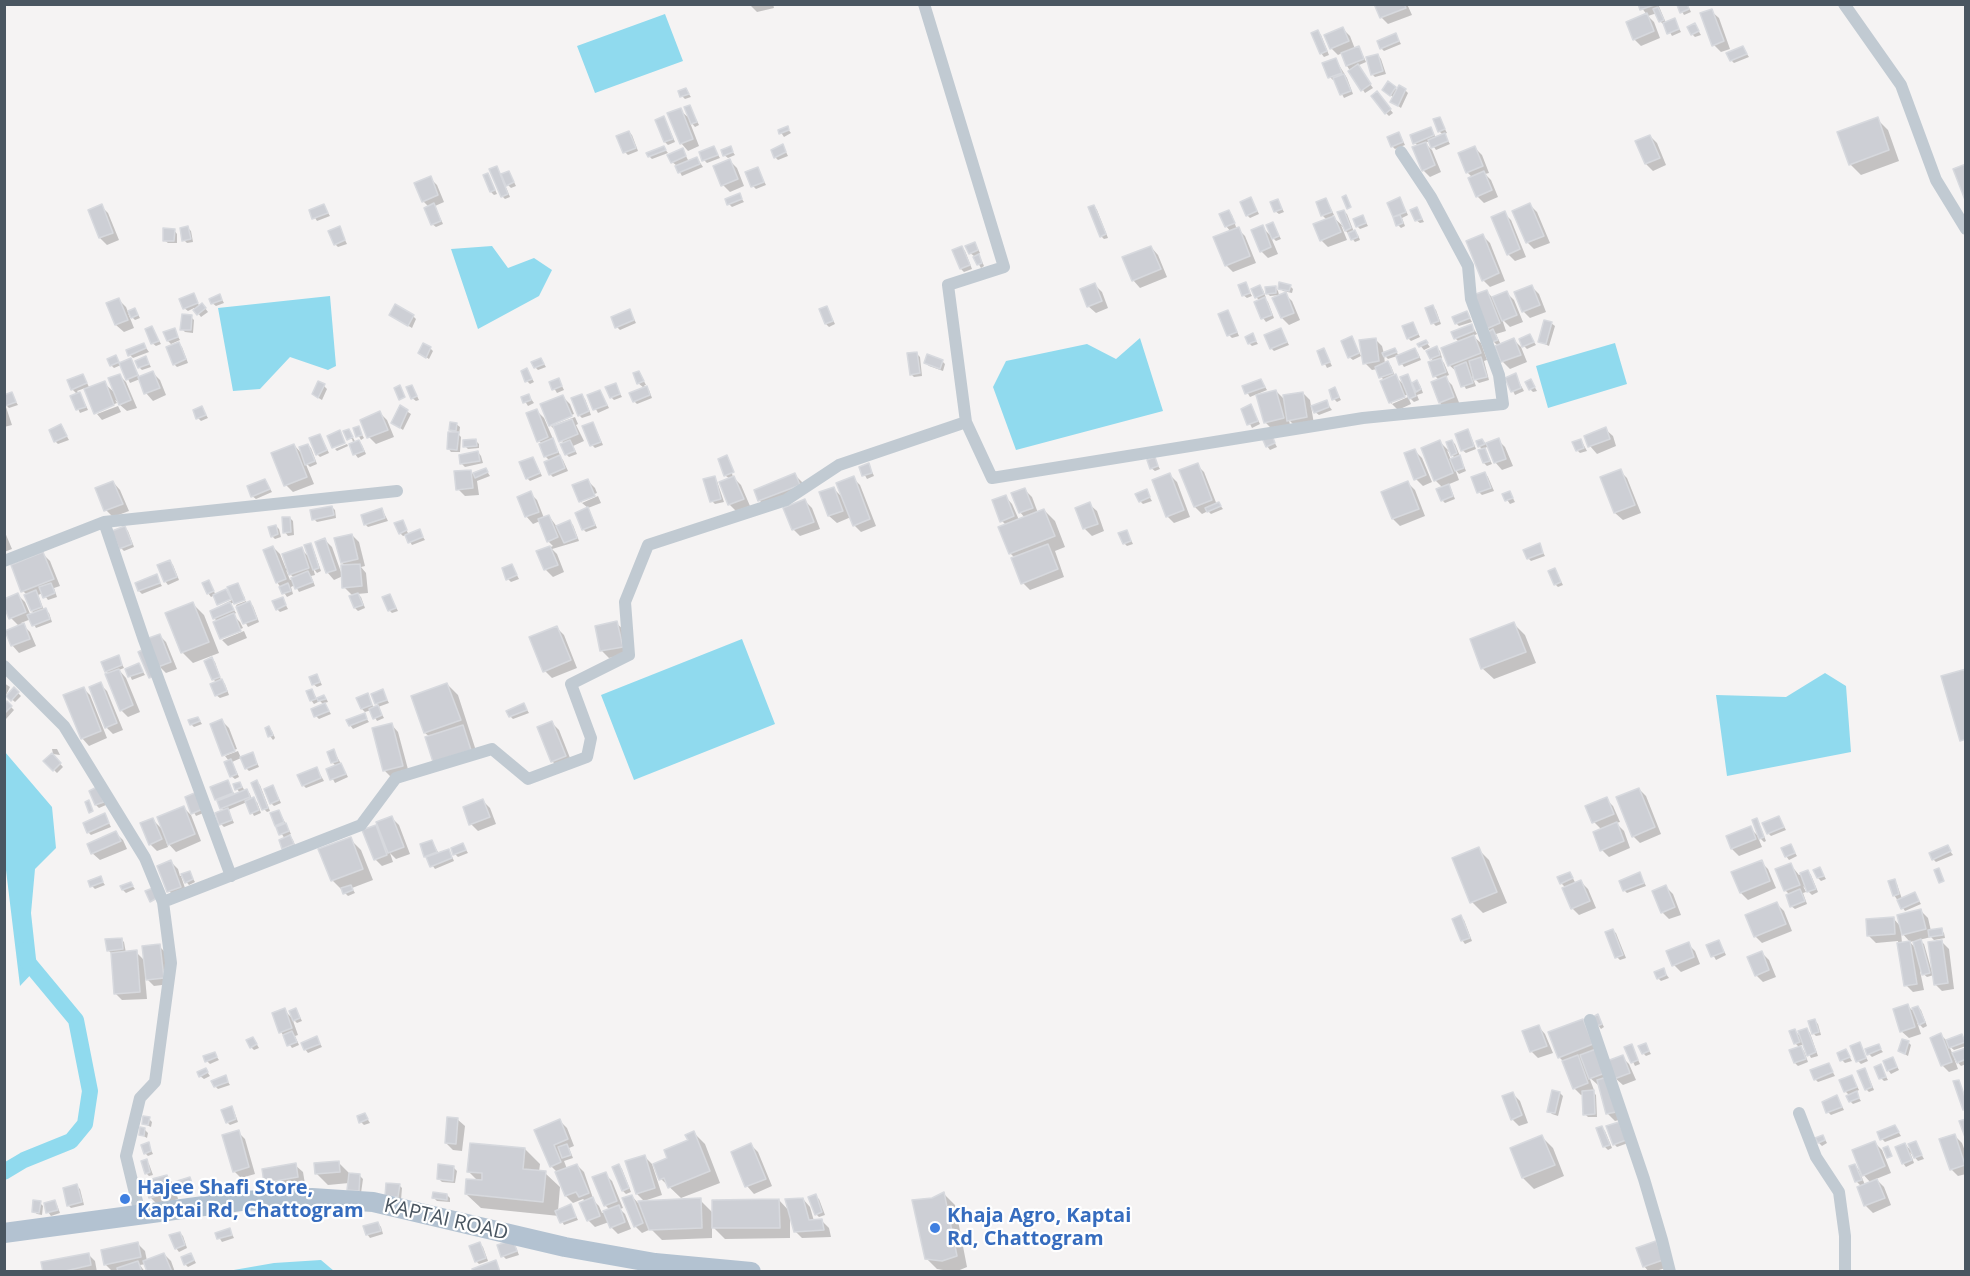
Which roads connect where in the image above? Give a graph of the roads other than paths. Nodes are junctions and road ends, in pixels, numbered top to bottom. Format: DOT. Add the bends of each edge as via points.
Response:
graph roads {
  1 [pos="924,4"];
  2 [pos="1844,4"];
  3 [pos="1401,152"];
  4 [pos="1965,229"];
  5 [pos="966,422"];
  6 [pos="397,490"];
  7 [pos="104,522"];
  8 [pos="4,561"];
  9 [pos="4,666"];
  10 [pos="231,876"];
  11 [pos="164,902"];
  12 [pos="1590,1020"];
  13 [pos="1799,1113"];
  14 [pos="140,1214"];
  15 [pos="4,1233"];
  16 [pos="751,1272"];
  17 [pos="1670,1272"];
  18 [pos="1845,1272"];
  1 -- 5 [label="street" via="1004,267 948,285"];
  2 -- 4 [label="street" via="1901,86 1936,180"];
  3 -- 5 [label="street" via="1431,197 1468,266 1471,298 1499,375 1503,404 1363,418 992,478"];
  5 -- 10 [label="street" via="839,465 786,500 648,544 625,602 629,655 572,684 591,738 587,757 528,778 492,750 396,778 361,825"];
  6 -- 7 [label="street"];
  7 -- 8 [label="street"];
  7 -- 10 [label="street"];
  9 -- 11 [label="street" via="64,726 145,858"];
  10 -- 11 [label="street"];
  11 -- 14 [label="street" via="171,963 155,1082 140,1098 126,1156"];
  12 -- 17 [label="street" via="1644,1179"];
  13 -- 18 [label="street" via="1816,1157 1839,1192"];
  14 -- 15 [label="main road, KAPTAI ROAD"];
  14 -- 16 [label="main road, KAPTAI ROAD" via="241,1201 312,1198 373,1203 565,1247 655,1263"];
}
